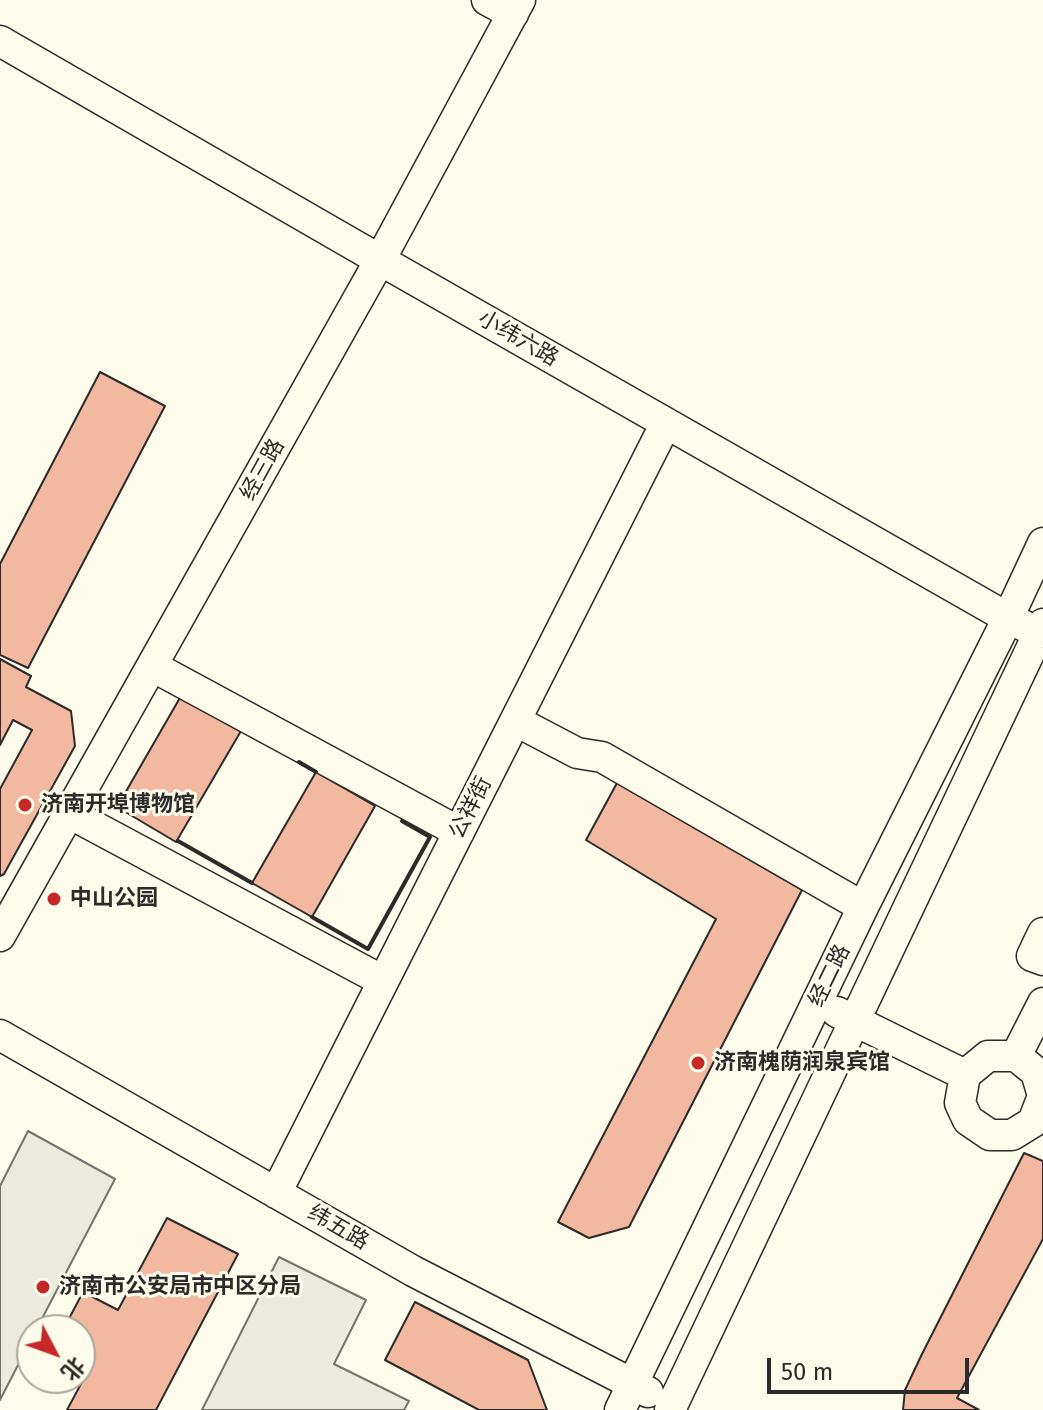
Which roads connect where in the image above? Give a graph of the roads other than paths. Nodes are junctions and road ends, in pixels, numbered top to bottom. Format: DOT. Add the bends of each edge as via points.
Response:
graph roads {
  1 [pos="507,5"];
  2 [pos="0,41"];
  3 [pos="380,260"];
  4 [pos="666,423"];
  5 [pos="1043,543"];
  6 [pos="1008,618"];
  7 [pos="1041,628"];
  8 [pos="152,666"];
  9 [pos="516,721"];
  10 [pos="69,813"];
  11 [pos="459,832"];
  12 [pos="863,907"];
  13 [pos="1043,933"];
  14 [pos="0,936"];
  15 [pos="1043,960"];
  16 [pos="383,981"];
  17 [pos="817,1003"];
  18 [pos="1043,1003"];
  19 [pos="855,1021"];
  20 [pos="0,1035"];
  21 [pos="1016,1056"];
  22 [pos="965,1075"];
  23 [pos="276,1193"];
  24 [pos="627,1397"];
  25 [pos="675,1408"];
  1 -- 3 [label="street, 经三路"];
  2 -- 3 [label="street, 小纬六路"];
  3 -- 4 [label="street, 小纬六路"];
  3 -- 8 [label="street, 经三路"];
  4 -- 6 [label="street, 小纬六路"];
  4 -- 9 [label="street, 公祥街"];
  5 -- 6 [label="street, 经二路"];
  6 -- 7 [label="street, 小纬六路"];
  6 -- 12 [label="street, 经二路"];
  7 -- 19 [label="street, 经二路"];
  8 -- 10 [label="street, 经三路"];
  8 -- 11 [label="street"];
  9 -- 11 [label="street, 公祥街"];
  9 -- 12 [label="street" via="577,753 602,757"];
  10 -- 14 [label="street, 经三路"];
  10 -- 16 [label="street"];
  11 -- 16 [label="street, 公祥街"];
  12 -- 17 [label="street, 经二路"];
  13 -- 15 [label="street" via="1032,956"];
  16 -- 23 [label="street, 公祥街"];
  17 -- 19 [label="street"];
  17 -- 24 [label="street, 经二路"];
  18 -- 21 [label="street"];
  19 -- 22 [label="street"];
  19 -- 25 [label="street, 经二路"];
  20 -- 23 [label="street, 纬五路"];
  21 -- 22 [label="street" via="988,1056"];
  21 -- 22 [label="street" via="1036,1072 1043,1096 1033,1122 1012,1135 990,1135 968,1120 960,1103"];
  23 -- 24 [label="street, 纬五路"];
  24 -- 25 [label="street, 纬五路"];
}
